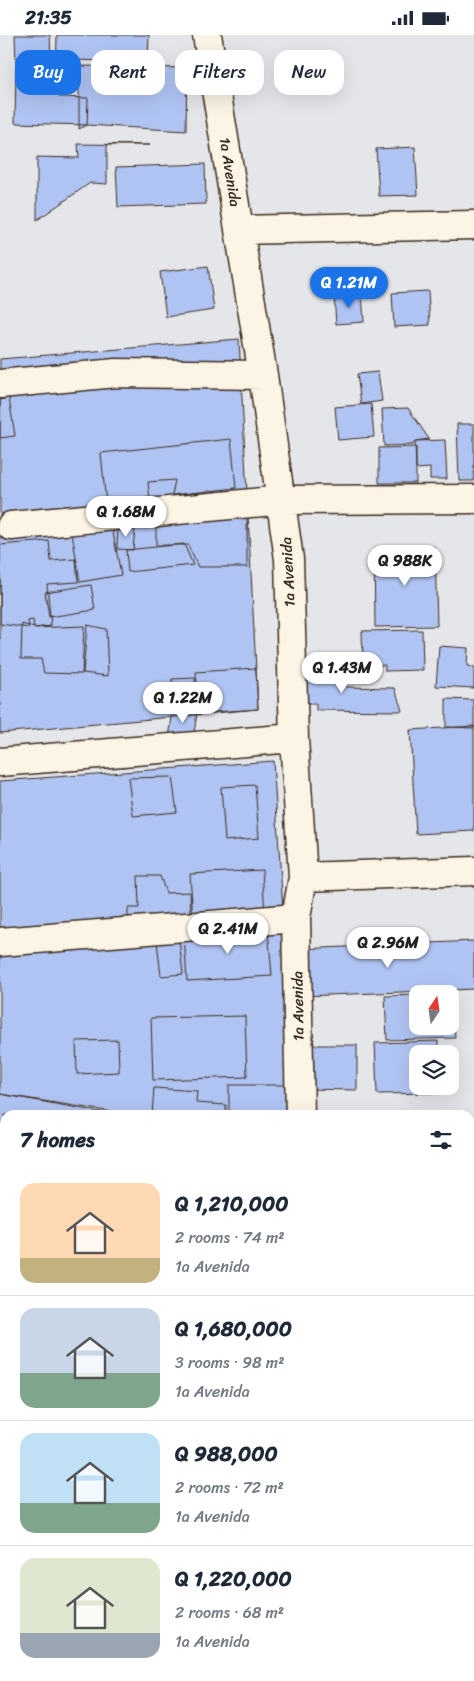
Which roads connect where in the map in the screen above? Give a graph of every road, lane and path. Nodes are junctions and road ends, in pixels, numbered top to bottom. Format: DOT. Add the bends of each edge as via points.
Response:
graph roads {
  1 [pos="207,35"];
  2 [pos="474,225"];
  3 [pos="239,230"];
  4 [pos="263,375"];
  5 [pos="0,384"];
  6 [pos="474,499"];
  7 [pos="283,500"];
  8 [pos="11,526"];
  9 [pos="294,738"];
  10 [pos="0,761"];
  11 [pos="474,871"];
  12 [pos="303,877"];
  13 [pos="296,918"];
  14 [pos="0,942"];
  15 [pos="300,1110"];
  1 -- 3 [label="street, 1a Avenida"];
  2 -- 3 [label="street"];
  3 -- 4 [label="street, 1a Avenida"];
  4 -- 5 [label="street" via="116,373"];
  4 -- 7 [label="street, 1a Avenida"];
  6 -- 7 [label="street"];
  7 -- 8 [label="street"];
  7 -- 9 [label="street, 1a Avenida" via="289,559"];
  9 -- 10 [label="street"];
  9 -- 12 [label="street, 1a Avenida"];
  11 -- 12 [label="street"];
  12 -- 13 [label="street, 1a Avenida"];
  13 -- 14 [label="street"];
  13 -- 15 [label="street, 1a Avenida"];
}
